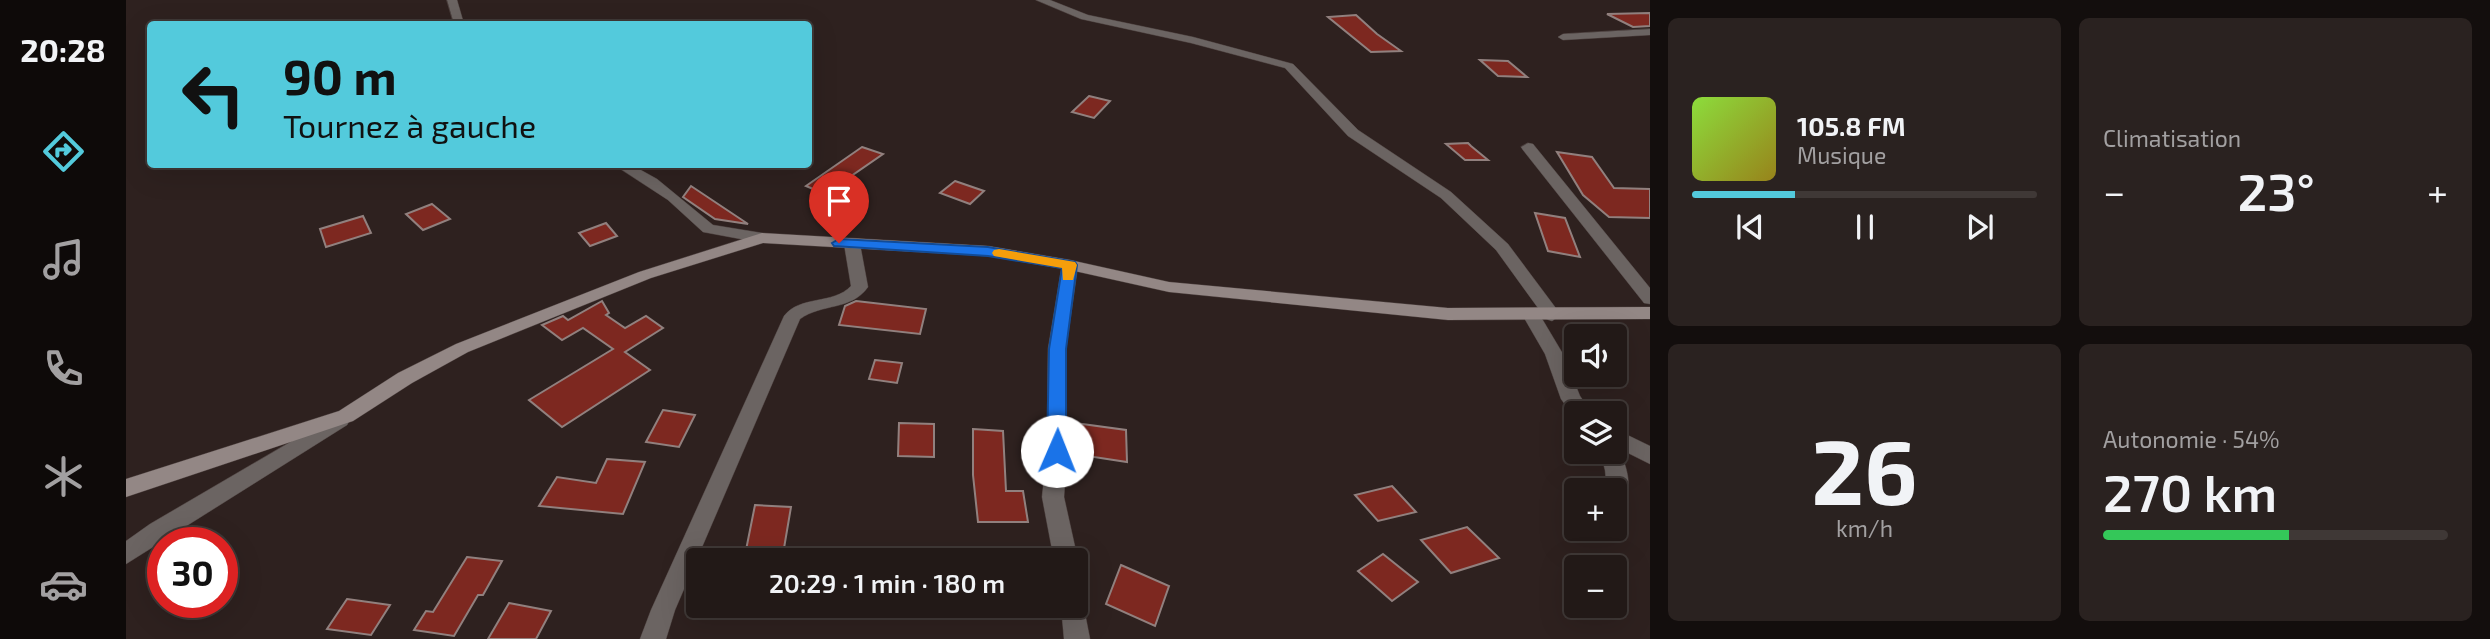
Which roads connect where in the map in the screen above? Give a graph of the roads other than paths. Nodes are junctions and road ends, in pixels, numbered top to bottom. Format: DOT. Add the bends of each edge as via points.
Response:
graph roads {
  1 [pos="452,0"];
  2 [pos="1041,0"];
  3 [pos="458,21"];
  4 [pos="1650,32"];
  5 [pos="1563,37"];
  6 [pos="1528,147"];
  7 [pos="626,168"];
  8 [pos="719,233"];
  9 [pos="762,239"];
  10 [pos="852,244"];
  11 [pos="705,255"];
  12 [pos="1069,265"];
  13 [pos="1650,299"];
  14 [pos="1650,313"];
  15 [pos="1532,316"];
  16 [pos="1552,316"];
  17 [pos="1573,401"];
  18 [pos="346,416"];
  19 [pos="1627,444"];
  20 [pos="1650,456"];
  21 [pos="126,488"];
  22 [pos="1064,548"];
  23 [pos="126,554"];
  24 [pos="1074,618"];
  25 [pos="653,639"];
  26 [pos="1077,639"];
  1 -- 3 [label="street"];
  2 -- 16 [label="street" via="1070,13 1289,66 1353,133 1446,195 1502,247"];
  4 -- 5 [label="street"];
  6 -- 13 [label="street"];
  7 -- 8 [label="street" via="673,197 700,224"];
  8 -- 9 [label="street"];
  8 -- 11 [label="street"];
  9 -- 10 [label="main road"];
  9 -- 11 [label="main road"];
  10 -- 12 [label="main road" via="988,251"];
  10 -- 25 [label="street" via="860,287 845,299 793,316"];
  11 -- 18 [label="main road" via="462,348"];
  12 -- 15 [label="main road" via="1209,293 1448,314"];
  12 -- 22 [label="street" via="1057,349 1053,496"];
  14 -- 16 [label="main road"];
  15 -- 16 [label="main road"];
  15 -- 17 [label="street"];
  18 -- 21 [label="main road"];
  18 -- 23 [label="street"];
  19 -- 20 [label="street"];
  24 -- 26 [label="street"];
}
